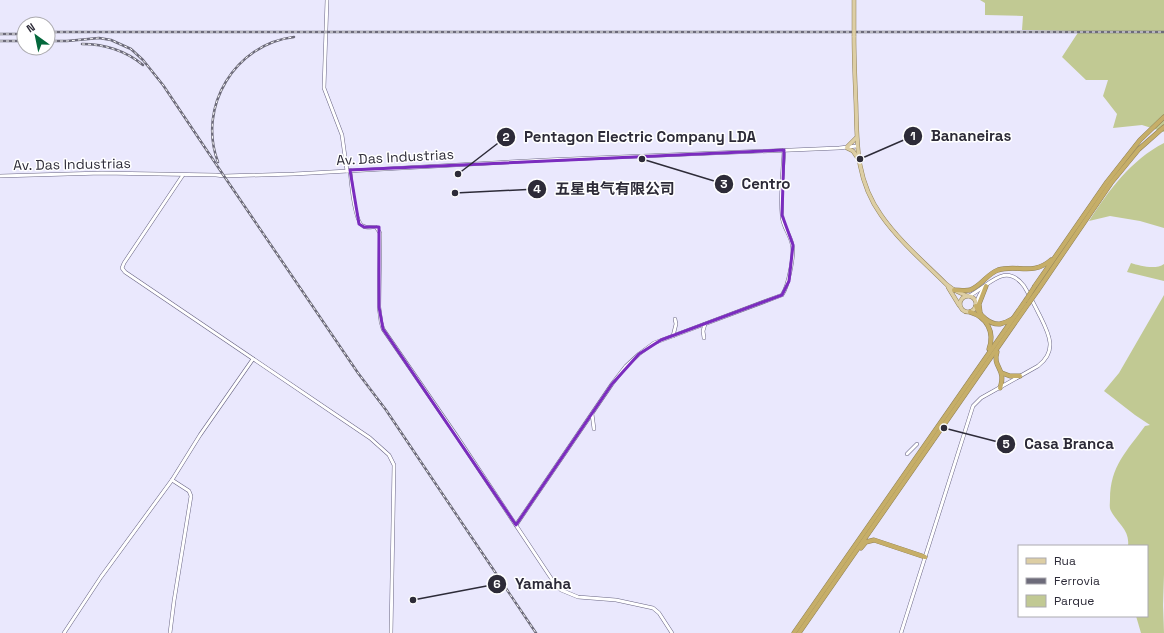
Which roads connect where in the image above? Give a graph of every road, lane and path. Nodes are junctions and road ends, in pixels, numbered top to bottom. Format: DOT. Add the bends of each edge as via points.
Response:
graph roads {
  1 [pos="327,0"];
  2 [pos="854,0"];
  3 [pos="1164,117"];
  4 [pos="1164,127"];
  5 [pos="856,136"];
  6 [pos="857,146"];
  7 [pos="847,148"];
  8 [pos="784,150"];
  9 [pos="858,158"];
  10 [pos="349,170"];
  11 [pos="183,175"];
  12 [pos="0,176"];
  13 [pos="1056,256"];
  14 [pos="946,284"];
  15 [pos="986,286"];
  16 [pos="954,290"];
  17 [pos="968,296"];
  18 [pos="1027,302"];
  19 [pos="976,305"];
  20 [pos="960,306"];
  21 [pos="970,312"];
  22 [pos="984,318"];
  23 [pos="675,319"];
  24 [pos="1013,319"];
  25 [pos="705,324"];
  26 [pos="673,336"];
  27 [pos="704,338"];
  28 [pos="1000,344"];
  29 [pos="988,354"];
  30 [pos="253,359"];
  31 [pos="1002,373"];
  32 [pos="1020,376"];
  33 [pos="1000,388"];
  34 [pos="592,414"];
  35 [pos="594,429"];
  36 [pos="917,444"];
  37 [pos="907,454"];
  38 [pos="172,480"];
  39 [pos="516,525"];
  40 [pos="925,557"];
  41 [pos="836,579"];
  42 [pos="64,633"];
  43 [pos="170,633"];
  44 [pos="391,633"];
  45 [pos="672,633"];
  46 [pos="794,633"];
  47 [pos="798,633"];
  48 [pos="901,633"];
  1 -- 10 [label="street" via="324,88 341,131"];
  2 -- 5 [label="main road, bridge"];
  3 -- 13 [label="highway" via="1140,140"];
  4 -- 18 [label="highway, bridge" via="1139,149 1116,177 1038,290"];
  5 -- 6 [label="main road"];
  5 -- 7 [label="main road"];
  6 -- 7 [label="street, Av. Das Industrias"];
  6 -- 9 [label="main road"];
  7 -- 8 [label="street, Av. Das Industrias"];
  7 -- 9 [label="main road"];
  8 -- 10 [label="street, Av. Das Industrias"];
  8 -- 25 [label="street" via="782,215 793,245 785,291 782,295"];
  9 -- 14 [label="main road" via="866,186 881,215 894,232"];
  10 -- 11 [label="street, Av. Das Industrias" via="224,176"];
  10 -- 39 [label="street" via="359,224 364,227 376,227 380,233 379,307 383,329"];
  11 -- 12 [label="street, Av. Das Industrias" via="102,173"];
  11 -- 30 [label="street" via="122,268"];
  13 -- 16 [label="highway" via="1034,269 999,270 972,289"];
  13 -- 18 [label="highway, bridge"];
  14 -- 16 [label="main road"];
  14 -- 20 [label="main road"];
  15 -- 17 [label="street"];
  15 -- 19 [label="street" via="978,296"];
  15 -- 22 [label="highway" via="979,304"];
  15 -- 32 [label="street" via="994,279 1008,274 1019,280 1048,333 1048,356 1038,366"];
  16 -- 17 [label="main road"];
  17 -- 19 [label="main road" via="973,297"];
  17 -- 20 [label="main road" via="961,298"];
  18 -- 24 [label="highway"];
  18 -- 28 [label="highway"];
  19 -- 21 [label="main road"];
  19 -- 22 [label="highway"];
  20 -- 21 [label="main road" via="964,311"];
  21 -- 29 [label="highway" via="989,326 992,340"];
  22 -- 24 [label="highway" via="997,324"];
  23 -- 26 [label="street"];
  24 -- 29 [label="highway"];
  25 -- 26 [label="street"];
  25 -- 27 [label="street"];
  26 -- 34 [label="street" via="647,348 626,366"];
  28 -- 31 [label="highway" via="996,361"];
  28 -- 41 [label="highway"];
  29 -- 46 [label="highway"];
  30 -- 38 [label="street"];
  30 -- 44 [label="street" via="370,438 382,447 392,461 395,472 392,512"];
  31 -- 32 [label="highway"];
  31 -- 33 [label="highway"];
  32 -- 33 [label="street"];
  33 -- 40 [label="street" via="977,402 971,410"];
  34 -- 35 [label="street"];
  34 -- 39 [label="street"];
  36 -- 37 [label="street"];
  38 -- 42 [label="street" via="101,577"];
  38 -- 43 [label="street" via="189,491 191,496"];
  39 -- 45 [label="street" via="561,590 578,597 616,600 653,608"];
  40 -- 41 [label="highway" via="877,540 870,540"];
  40 -- 48 [label="street"];
  41 -- 47 [label="highway"];
}
